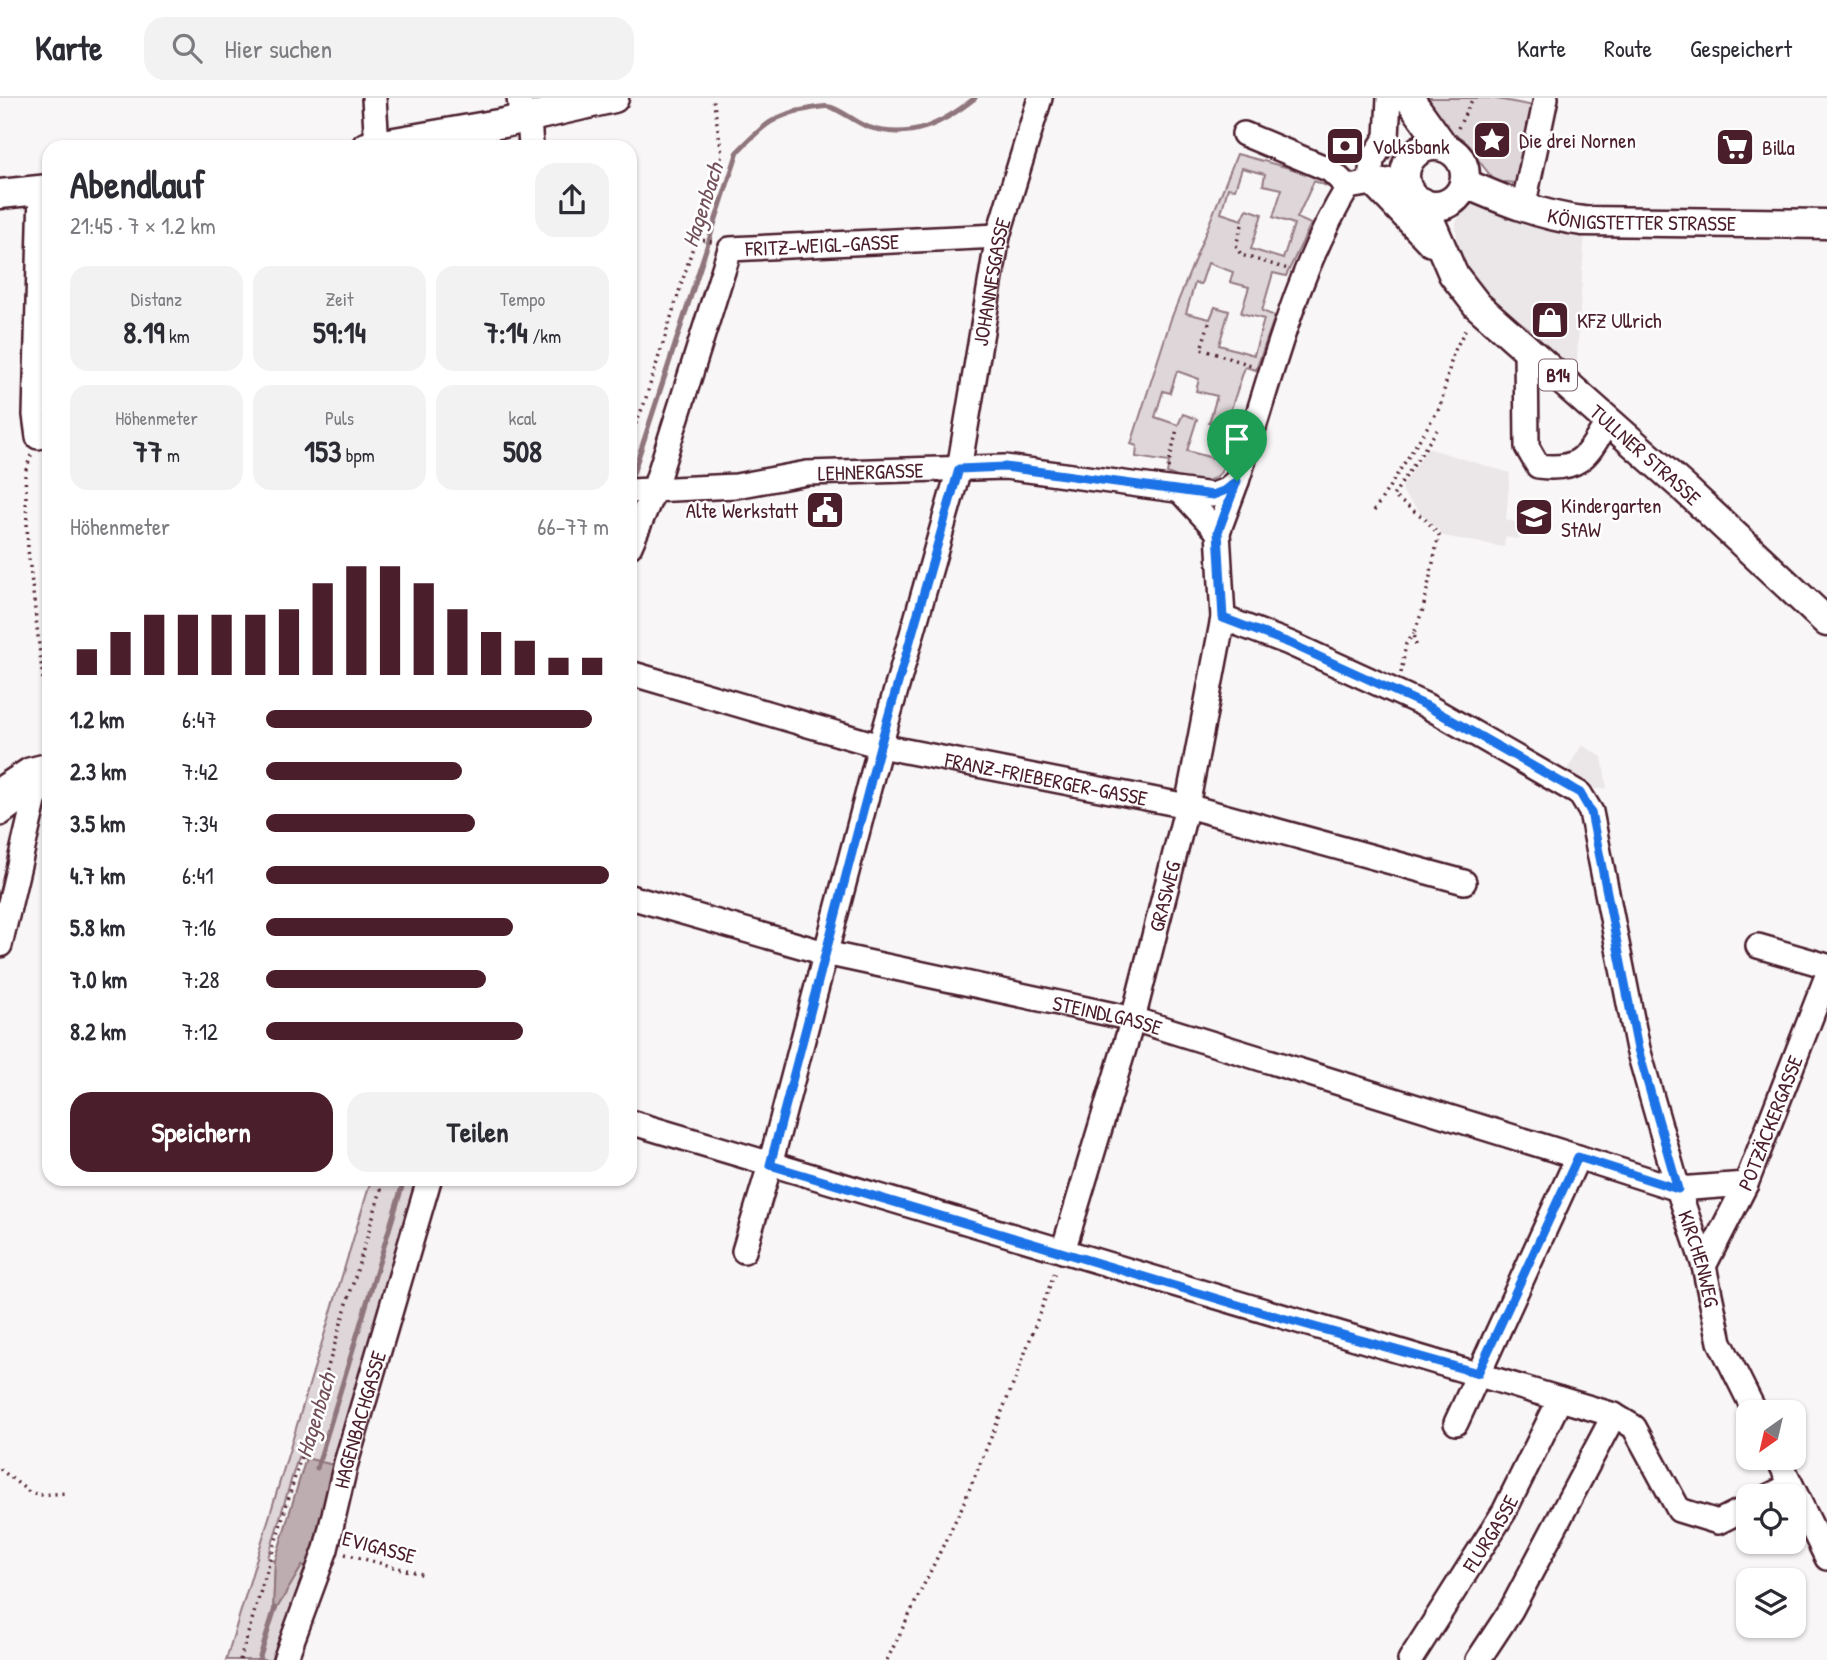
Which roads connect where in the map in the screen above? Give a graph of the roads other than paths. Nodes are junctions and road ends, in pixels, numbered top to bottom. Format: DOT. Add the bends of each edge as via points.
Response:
graph roads {
  1 [pos="374,98"];
  2 [pos="614,98"];
  3 [pos="1040,98"];
  4 [pos="1546,98"];
  5 [pos="1403,100"];
  6 [pos="523,112"];
  7 [pos="1244,134"];
  8 [pos="371,140"];
  9 [pos="398,140"];
  10 [pos="529,140"];
  11 [pos="1449,140"];
  12 [pos="1409,167"];
  13 [pos="1370,181"];
  14 [pos="1348,187"];
  15 [pos="42,190"];
  16 [pos="1458,191"];
  17 [pos="0,194"];
  18 [pos="1422,202"];
  19 [pos="1522,208"];
  20 [pos="1827,224"];
  21 [pos="998,236"];
  22 [pos="1443,250"];
  23 [pos="42,258"];
  24 [pos="1526,347"];
  25 [pos="1608,421"];
  26 [pos="38,437"];
  27 [pos="959,469"];
  28 [pos="1237,481"];
  29 [pos="1171,489"];
  30 [pos="642,490"];
  31 [pos="637,513"];
  32 [pos="1218,532"];
  33 [pos="1223,618"];
  34 [pos="1827,622"];
  35 [pos="637,675"];
  36 [pos="880,746"];
  37 [pos="42,767"];
  38 [pos="42,785"];
  39 [pos="42,788"];
  40 [pos="0,789"];
  41 [pos="1187,806"];
  42 [pos="0,814"];
  43 [pos="1464,882"];
  44 [pos="637,899"];
  45 [pos="0,945"];
  46 [pos="1758,946"];
  47 [pos="825,953"];
  48 [pos="1827,966"];
  49 [pos="1827,976"];
  50 [pos="1133,1019"];
  51 [pos="637,1124"];
  52 [pos="1578,1157"];
  53 [pos="770,1165"];
  54 [pos="1746,1184"];
  55 [pos="427,1186"];
  56 [pos="1678,1189"];
  57 [pos="744,1251"];
  58 [pos="1063,1251"];
  59 [pos="1704,1266"];
  60 [pos="1478,1373"];
  61 [pos="1560,1399"];
  62 [pos="1749,1400"];
  63 [pos="1614,1415"];
  64 [pos="1456,1423"];
  65 [pos="1736,1513"];
  66 [pos="1806,1515"];
  67 [pos="1827,1558"];
  68 [pos="285,1660"];
  69 [pos="1410,1660"];
  70 [pos="1478,1660"];
  1 -- 8 [label="street"];
  2 -- 6 [label="main road"];
  3 -- 21 [label="street, JOHANNESGASSE"];
  4 -- 19 [label="street"];
  5 -- 11 [label="main road"];
  5 -- 12 [label="main road"];
  5 -- 13 [label="street" via="1372,160"];
  6 -- 9 [label="main road"];
  6 -- 10 [label="street"];
  7 -- 14 [label="street" via="1330,170"];
  11 -- 12 [label="main road" via="1426,147"];
  11 -- 16 [label="main road" via="1463,165"];
  12 -- 13 [label="street"];
  12 -- 18 [label="main road, B14" via="1412,195"];
  13 -- 14 [label="street"];
  13 -- 22 [label="street" via="1430,244"];
  14 -- 28 [label="street" via="1303,274"];
  15 -- 17 [label="main road"];
  16 -- 18 [label="main road" via="1438,205"];
  16 -- 19 [label="main road, KÖNIGSTETTER STRASSE"];
  16 -- 22 [label="main road"];
  18 -- 22 [label="main road, TULLNER STRASSE / B14"];
  19 -- 20 [label="main road, KÖNIGSTETTER STRASSE" via="1583,221"];
  21 -- 27 [label="street, JOHANNESGASSE"];
  21 -- 30 [label="street, FRITZ-WEIGL-GASSE" via="730,249"];
  22 -- 24 [label="main road, TULLNER STRASSE / B14" via="1453,274 1477,305"];
  23 -- 26 [label="street"];
  24 -- 25 [label="main road, TULLNER STRASSE / B14"];
  24 -- 25 [label="street" via="1527,447 1538,466 1561,469 1591,453"];
  25 -- 34 [label="main road, TULLNER STRASSE / B14"];
  27 -- 29 [label="street, LEHNERGASSE" via="1005,467"];
  27 -- 30 [label="street, LEHNERGASSE" via="807,473 736,486"];
  27 -- 36 [label="street, JOHANNESGASSE"];
  28 -- 29 [label="street, LEHNERGASSE" via="1213,495"];
  28 -- 32 [label="street, GRASWEG"];
  29 -- 32 [label="street"];
  30 -- 31 [label="street"];
  32 -- 33 [label="street, GRASWEG"];
  33 -- 41 [label="street, GRASWEG"];
  33 -- 56 [label="street, KIRCHENWEG" via="1394,690 1580,793 1591,812 1638,1049"];
  35 -- 36 [label="street, FRANZ-FRIEBERGER-GASSE"];
  36 -- 41 [label="street, FRANZ-FRIEBERGER-GASSE"];
  36 -- 47 [label="street, JOHANNESGASSE"];
  37 -- 40 [label="street"];
  38 -- 42 [label="street"];
  39 -- 45 [label="street"];
  41 -- 43 [label="street, FRANZ-FRIEBERGER-GASSE"];
  41 -- 50 [label="street, GRASWEG"];
  44 -- 47 [label="street, STEINDLGASSE"];
  46 -- 48 [label="street"];
  47 -- 50 [label="street, STEINDLGASSE"];
  47 -- 53 [label="street, JOHANNESGASSE"];
  49 -- 54 [label="street, POTZÄCKERGASSE"];
  50 -- 52 [label="street, STEINDLGASSE"];
  50 -- 58 [label="street, GRASWEG"];
  51 -- 53 [label="street"];
  52 -- 56 [label="street, STEINDLGASSE"];
  52 -- 60 [label="street"];
  53 -- 57 [label="street, JOHANNESGASSE"];
  53 -- 58 [label="street"];
  54 -- 56 [label="street"];
  54 -- 59 [label="street, POTZÄCKERGASSE"];
  55 -- 68 [label="street, HAGENBACHGASSE" via="346,1463 326,1549"];
  56 -- 59 [label="street, KIRCHENWEG"];
  58 -- 60 [label="street"];
  59 -- 62 [label="street, KIRCHENWEG" via="1720,1342"];
  60 -- 61 [label="street"];
  60 -- 64 [label="street"];
  61 -- 63 [label="street"];
  61 -- 69 [label="street, FLURGASSE" via="1504,1512"];
  63 -- 65 [label="street" via="1634,1427 1679,1510 1718,1522"];
  63 -- 70 [label="street" via="1511,1610"];
  66 -- 67 [label="street"];
}
